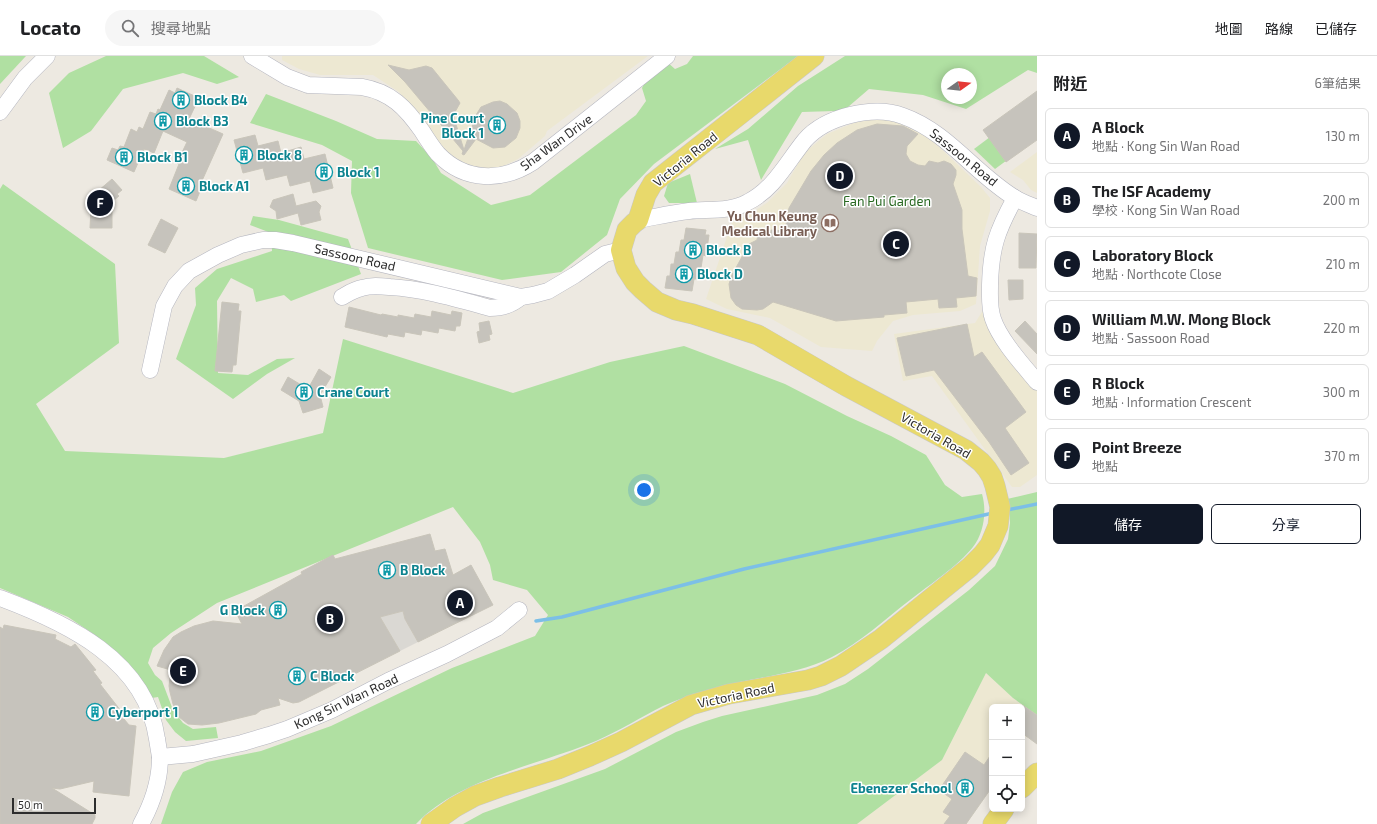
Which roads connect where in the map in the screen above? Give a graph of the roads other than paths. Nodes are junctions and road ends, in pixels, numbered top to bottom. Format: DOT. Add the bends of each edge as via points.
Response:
graph roads {
  1 [pos="47,56"];
  2 [pos="252,56"];
  3 [pos="667,56"];
  4 [pos="814,56"];
  5 [pos="0,112"];
  6 [pos="1015,198"];
  7 [pos="1037,208"];
  8 [pos="638,220"];
  9 [pos="621,250"];
  10 [pos="342,297"];
  11 [pos="521,297"];
  12 [pos="150,370"];
  13 [pos="1037,382"];
  14 [pos="0,598"];
  15 [pos="519,610"];
  16 [pos="160,757"];
  17 [pos="1037,773"];
  18 [pos="1025,785"];
  19 [pos="1002,812"];
  20 [pos="141,824"];
  21 [pos="432,824"];
  22 [pos="993,824"];
  1 -- 5 [label="street" via="25,78"];
  2 -- 3 [label="street, Sha Wan Drive" via="287,77 308,85 362,87 387,95 403,106 444,160 462,171 493,176 514,172 534,162"];
  4 -- 8 [label="main road, Victoria Road" via="653,183"];
  6 -- 7 [label="street, Sassoon Road"];
  6 -- 8 [label="street, Sassoon Road" via="932,130 901,115 875,111 853,113 821,128 807,139 770,186 741,206 679,212"];
  6 -- 13 [label="street" via="999,229 992,252 990,309 993,320 1006,342"];
  8 -- 9 [label="main road, Victoria Road" via="627,230"];
  9 -- 11 [label="street, Sassoon Road" via="605,254 548,291"];
  9 -- 21 [label="main road, Victoria Road" via="626,268 634,282 657,302 758,335 846,386 957,444 974,456 987,469 996,486 1000,507 998,526 983,554 962,575 881,639 832,671 808,680 729,694 691,705 590,756 475,796"];
  10 -- 11 [label="street" via="362,287 377,286 427,292 490,308 510,305"];
  11 -- 12 [label="street, Sassoon Road" via="293,243 275,240 251,242 202,263 181,278 164,306"];
  14 -- 16 [label="street" via="65,626 116,662 133,680 147,703"];
  15 -- 16 [label="street, Kong Sin Wan Road" via="497,628 447,654 287,729 193,754"];
  16 -- 20 [label="street" via="157,786"];
  17 -- 18 [label="main road"];
  19 -- 22 [label="main road"];
}
